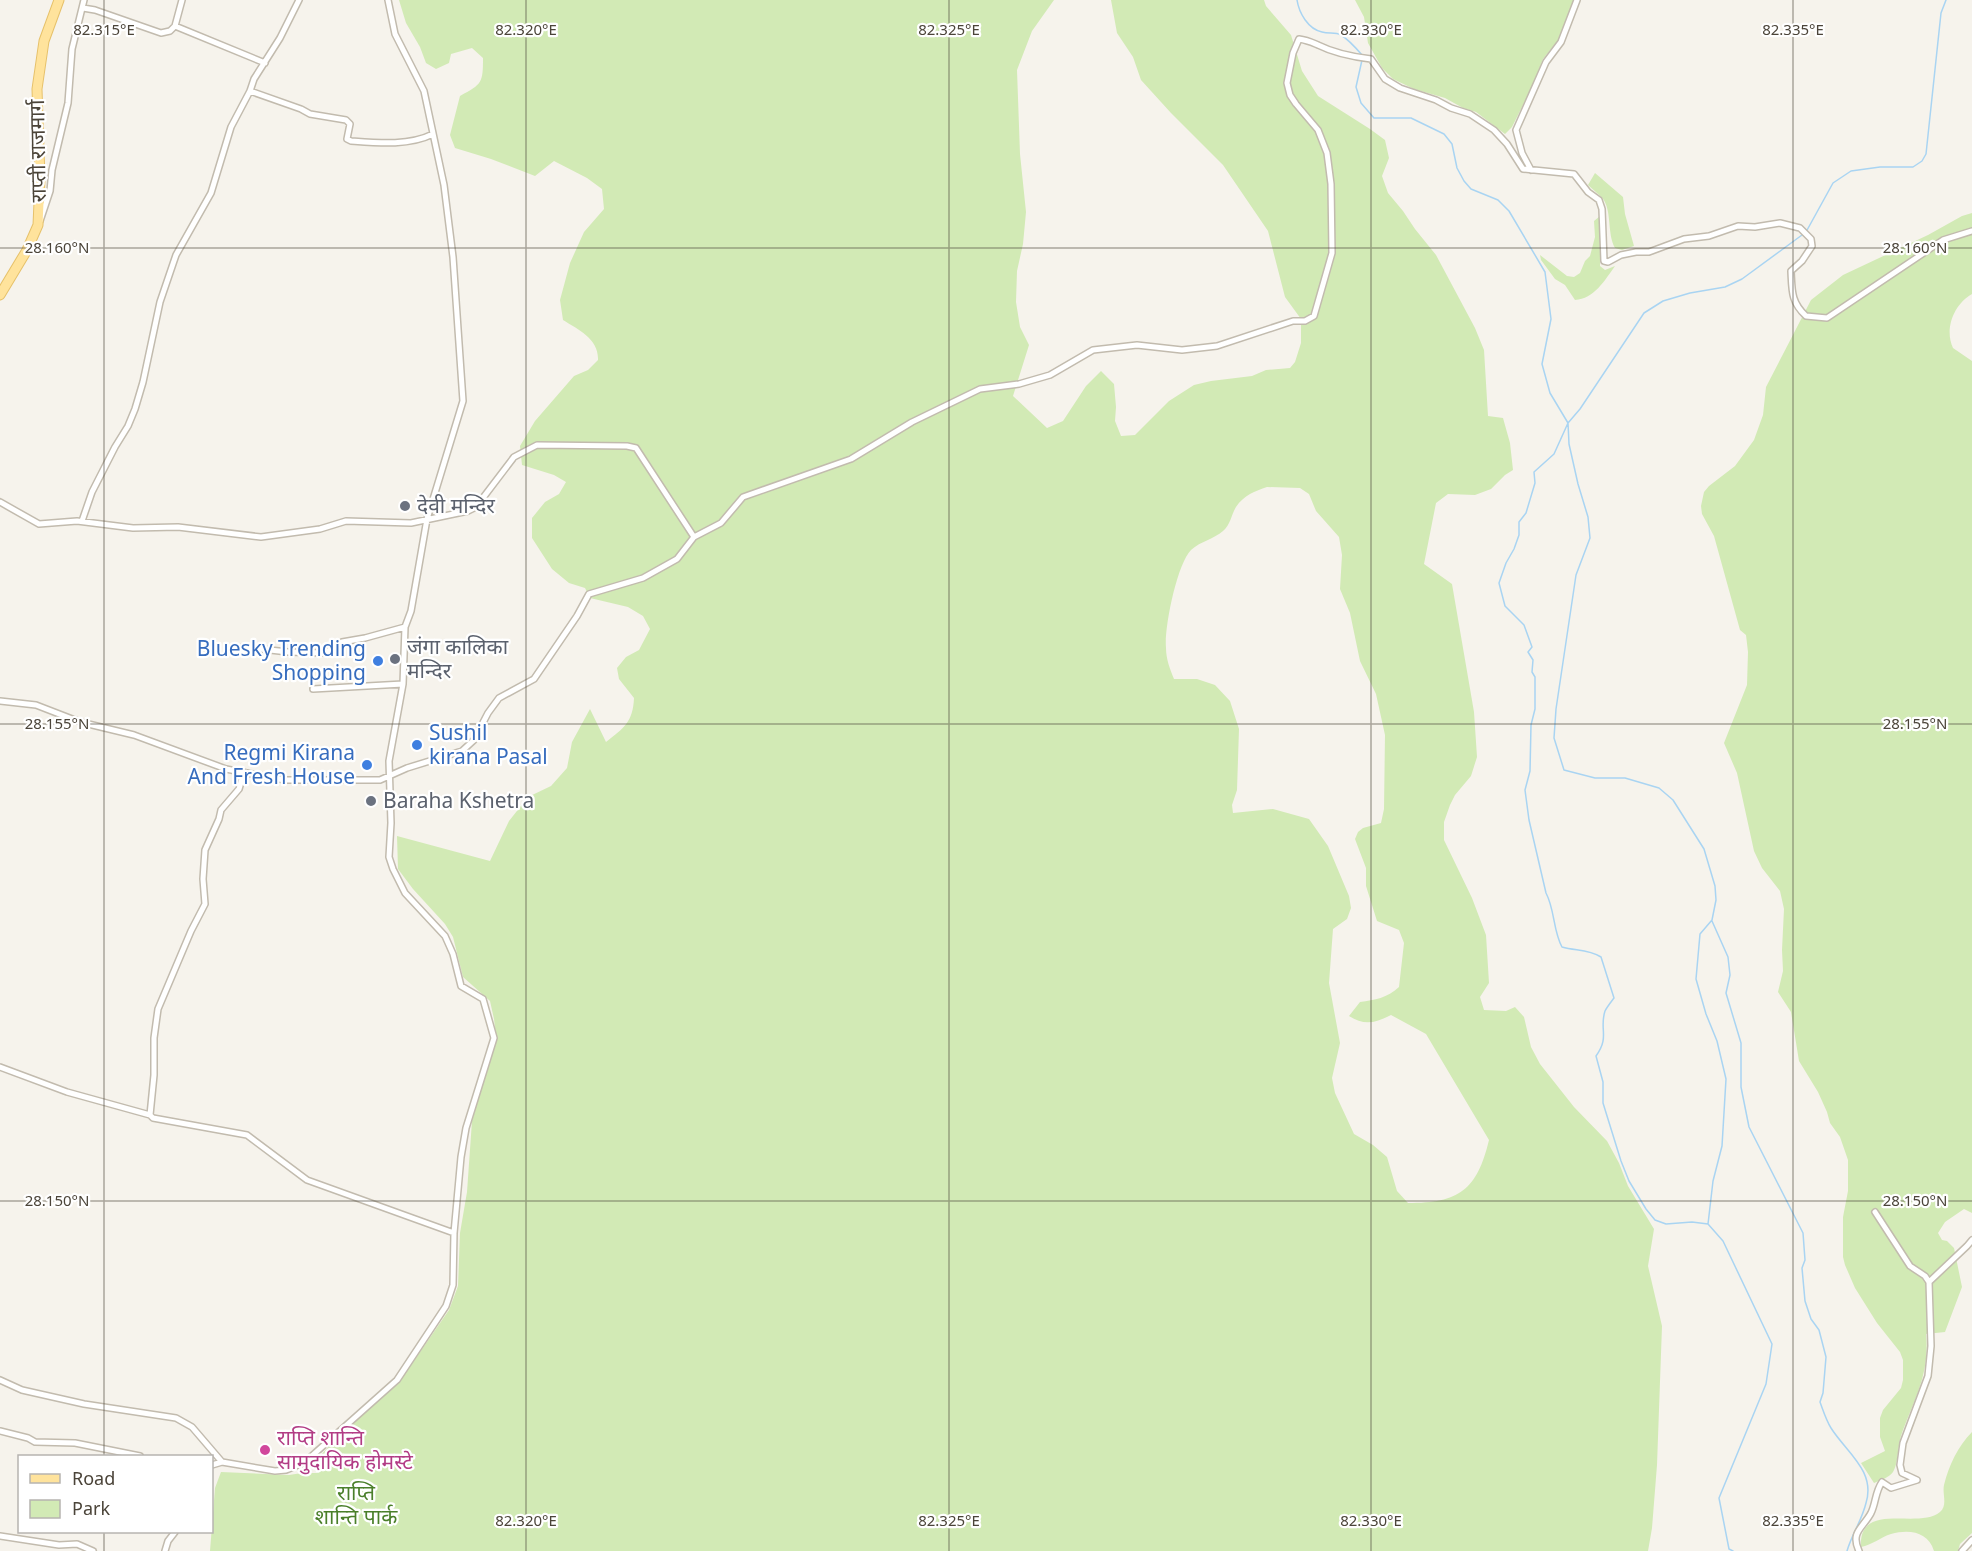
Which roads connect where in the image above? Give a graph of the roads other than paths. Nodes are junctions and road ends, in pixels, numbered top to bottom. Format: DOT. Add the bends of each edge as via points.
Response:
graph roads {
  1 [pos="59,0"];
  2 [pos="84,0"];
  3 [pos="182,0"];
  4 [pos="299,0"];
  5 [pos="388,0"];
  6 [pos="1577,0"];
  7 [pos="82,8"];
  8 [pos="175,26"];
  9 [pos="265,63"];
  10 [pos="250,91"];
  11 [pos="433,134"];
  12 [pos="1531,170"];
  13 [pos="38,225"];
  14 [pos="1972,231"];
  15 [pos="0,295"];
  16 [pos="0,502"];
  17 [pos="428,519"];
  18 [pos="82,521"];
  19 [pos="694,537"];
  20 [pos="405,627"];
  21 [pos="243,647"];
  22 [pos="403,684"];
  23 [pos="313,689"];
  24 [pos="0,701"];
  25 [pos="241,771"];
  26 [pos="389,776"];
  27 [pos="0,1067"];
  28 [pos="150,1115"];
  29 [pos="1875,1212"];
  30 [pos="454,1233"];
  31 [pos="1972,1240"];
  32 [pos="1929,1282"];
  33 [pos="0,1380"];
  34 [pos="0,1431"];
  35 [pos="135,1455"];
  36 [pos="222,1462"];
  37 [pos="213,1465"];
  38 [pos="174,1533"];
  39 [pos="0,1536"];
  40 [pos="1972,1540"];
  41 [pos="93,1551"];
  42 [pos="165,1551"];
  43 [pos="1859,1551"];
  44 [pos="1962,1551"];
  1 -- 13 [label="main road, राप्ती राजमार्ग" via="44,41 37,89"];
  2 -- 7 [label="street"];
  3 -- 8 [label="street"];
  4 -- 9 [label="street"];
  5 -- 11 [label="street" via="396,34 424,91"];
  6 -- 12 [label="street" via="1516,130"];
  7 -- 8 [label="street" via="161,33 170,32"];
  7 -- 13 [label="street" via="72,49 68,103 50,191"];
  8 -- 9 [label="street"];
  9 -- 10 [label="street"];
  10 -- 11 [label="street" via="310,114 346,120 350,124 346,139 351,141 398,142"];
  10 -- 18 [label="street" via="231,127 211,193 176,255 160,302 135,409 92,492"];
  11 -- 17 [label="street" via="448,203 463,401"];
  12 -- 14 [label="street" via="1574,174 1599,200 1604,261 1608,262 1622,255 1649,252 1738,226 1780,223 1800,228 1811,239 1812,246 1791,271 1792,287 1796,306 1806,316 1827,318 1943,240"];
  12 -- 19 [label="street" via="1523,169 1494,130 1470,114 1400,88 1385,79 1371,58 1355,57 1299,39 1287,83 1290,95 1318,130 1327,153 1331,184 1332,253 1314,316 1217,346 1182,350 1137,345 1093,350 1050,375 980,389 912,422 851,459 743,497 721,523"];
  13 -- 15 [label="main road, राप्ती राजमार्ग"];
  16 -- 18 [label="street" via="39,524"];
  17 -- 18 [label="street" via="411,523 346,521 320,529 261,537"];
  17 -- 19 [label="street" via="476,507 514,457 537,445 627,446 636,448 643,457"];
  17 -- 20 [label="street"];
  19 -- 26 [label="street" via="677,559 643,578 589,594 534,679 499,698 474,740 462,751"];
  20 -- 21 [label="street" via="342,642 325,653"];
  20 -- 22 [label="street"];
  22 -- 23 [label="street"];
  22 -- 26 [label="street"];
  24 -- 25 [label="street" via="36,705"];
  25 -- 26 [label="street" via="285,780 364,782"];
  25 -- 28 [label="street" via="239,789 221,810 205,850 205,904 158,1009"];
  26 -- 30 [label="street" via="389,857 393,869 405,893 445,936 460,986 483,999 494,1038 466,1128"];
  27 -- 28 [label="street" via="67,1092"];
  28 -- 30 [label="street" via="247,1135 307,1180"];
  29 -- 32 [label="street" via="1910,1266"];
  30 -- 36 [label="street" via="453,1285 446,1306 397,1380 305,1462 274,1471"];
  31 -- 32 [label="street"];
  32 -- 43 [label="street" via="1928,1376 1907,1431 1900,1465 1902,1473 1917,1480 1891,1488 1882,1482 1872,1512 1859,1528"];
  33 -- 36 [label="street" via="22,1390 84,1404 176,1418 192,1427"];
  34 -- 35 [label="street" via="35,1442 75,1443"];
  36 -- 37 [label="street"];
  38 -- 42 [label="street"];
  39 -- 41 [label="street" via="77,1544"];
  40 -- 44 [label="street"];
}
